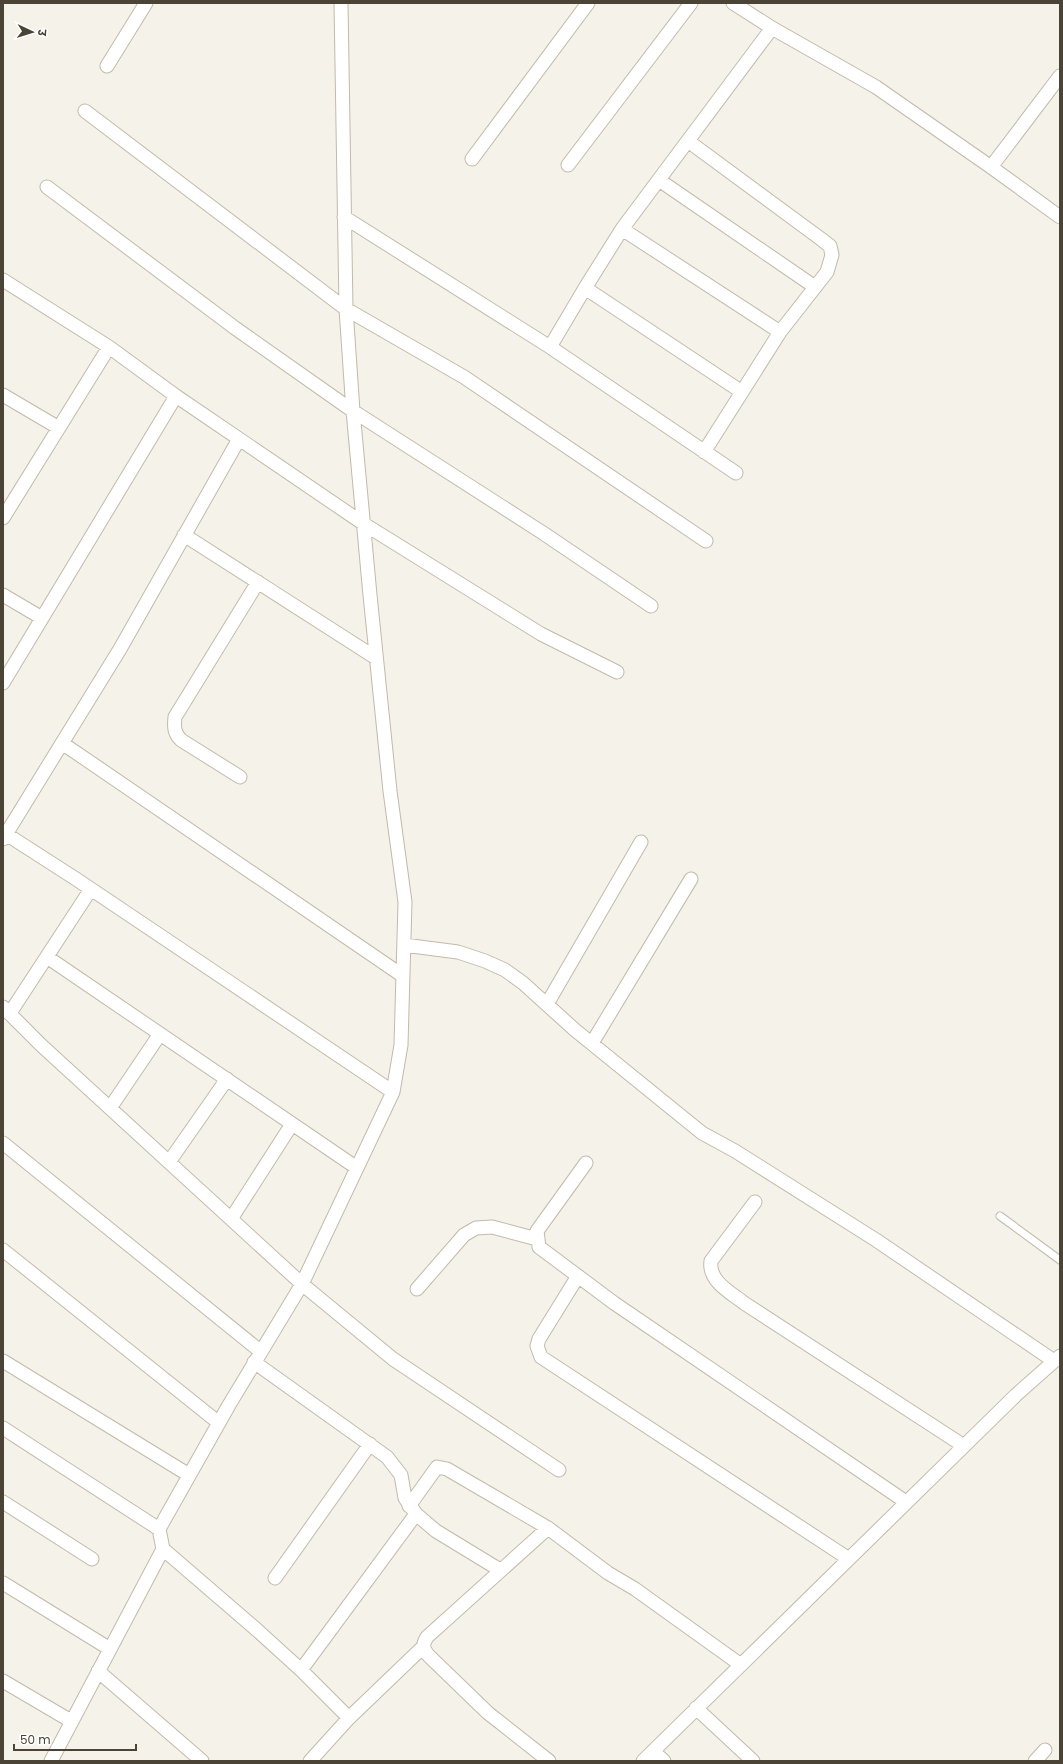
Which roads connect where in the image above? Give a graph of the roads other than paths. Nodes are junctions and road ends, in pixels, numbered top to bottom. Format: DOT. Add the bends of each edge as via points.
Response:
graph roads {
  1 [pos="146,3"];
  2 [pos="341,3"];
  3 [pos="588,3"];
  4 [pos="691,3"];
  5 [pos="733,3"];
  6 [pos="772,28"];
  7 [pos="107,66"];
  8 [pos="1060,76"];
  9 [pos="85,111"];
  10 [pos="688,141"];
  11 [pos="472,159"];
  12 [pos="568,165"];
  13 [pos="992,167"];
  14 [pos="659,180"];
  15 [pos="47,187"];
  16 [pos="344,216"];
  17 [pos="1060,217"];
  18 [pos="622,229"];
  19 [pos="3,280"];
  20 [pos="815,287"];
  21 [pos="585,288"];
  22 [pos="346,309"];
  23 [pos="780,332"];
  24 [pos="110,347"];
  25 [pos="550,347"];
  26 [pos="742,392"];
  27 [pos="3,395"];
  28 [pos="176,396"];
  29 [pos="353,411"];
  30 [pos="59,428"];
  31 [pos="239,439"];
  32 [pos="704,452"];
  33 [pos="736,472"];
  34 [pos="7,504"];
  35 [pos="3,518"];
  36 [pos="364,524"];
  37 [pos="184,535"];
  38 [pos="706,541"];
  39 [pos="258,582"];
  40 [pos="3,595"];
  41 [pos="651,606"];
  42 [pos="42,618"];
  43 [pos="376,658"];
  44 [pos="617,672"];
  45 [pos="3,683"];
  46 [pos="62,743"];
  47 [pos="240,777"];
  48 [pos="4,837"];
  49 [pos="641,842"];
  50 [pos="691,879"];
  51 [pos="91,889"];
  52 [pos="404,945"];
  53 [pos="47,957"];
  54 [pos="403,976"];
  55 [pos="547,1004"];
  56 [pos="6,1010"];
  57 [pos="160,1034"];
  58 [pos="592,1043"];
  59 [pos="227,1080"];
  60 [pos="393,1092"];
  61 [pos="110,1108"];
  62 [pos="292,1124"];
  63 [pos="3,1143"];
  64 [pos="169,1162"];
  65 [pos="586,1162"];
  66 [pos="357,1168"];
  67 [pos="755,1202"];
  68 [pos="1000,1216"];
  69 [pos="231,1219"];
  70 [pos="537,1239"];
  71 [pos="3,1250"];
  72 [pos="1060,1260"];
  73 [pos="578,1276"];
  74 [pos="302,1284"];
  75 [pos="417,1289"];
  76 [pos="257,1356"];
  77 [pos="1057,1359"];
  78 [pos="3,1361"];
  79 [pos="219,1423"];
  80 [pos="3,1428"];
  81 [pos="370,1444"];
  82 [pos="964,1446"];
  83 [pos="559,1470"];
  84 [pos="189,1475"];
  85 [pos="3,1502"];
  86 [pos="906,1502"];
  87 [pos="412,1510"];
  88 [pos="548,1528"];
  89 [pos="159,1529"];
  90 [pos="163,1550"];
  91 [pos="92,1558"];
  92 [pos="849,1559"];
  93 [pos="500,1570"];
  94 [pos="275,1578"];
  95 [pos="3,1583"];
  96 [pos="423,1647"];
  97 [pos="110,1649"];
  98 [pos="741,1665"];
  99 [pos="301,1670"];
  100 [pos="98,1671"];
  101 [pos="3,1681"];
  102 [pos="696,1708"];
  103 [pos="349,1718"];
  104 [pos="71,1721"];
  105 [pos="1045,1750"];
  106 [pos="653,1751"];
  107 [pos="51,1761"];
  108 [pos="202,1761"];
  109 [pos="310,1761"];
  110 [pos="549,1761"];
  111 [pos="643,1761"];
  112 [pos="664,1761"];
  113 [pos="753,1761"];
  114 [pos="1034,1761"];
  1 -- 7 [label="street"];
  2 -- 16 [label="street"];
  3 -- 11 [label="street"];
  4 -- 12 [label="street"];
  5 -- 6 [label="street"];
  6 -- 10 [label="street"];
  6 -- 13 [label="street" via="876,87"];
  8 -- 13 [label="street"];
  9 -- 22 [label="street"];
  10 -- 14 [label="street"];
  10 -- 20 [label="street" via="830,246 832,255 828,272"];
  13 -- 17 [label="street"];
  14 -- 18 [label="street"];
  14 -- 20 [label="street"];
  15 -- 29 [label="street" via="235,328"];
  16 -- 22 [label="street"];
  16 -- 25 [label="street"];
  18 -- 21 [label="street"];
  18 -- 23 [label="street"];
  19 -- 24 [label="street"];
  20 -- 23 [label="street"];
  21 -- 25 [label="street"];
  21 -- 26 [label="street"];
  22 -- 29 [label="street"];
  22 -- 38 [label="street" via="464,377"];
  23 -- 26 [label="street"];
  24 -- 28 [label="street"];
  24 -- 30 [label="street"];
  25 -- 32 [label="street"];
  26 -- 32 [label="street"];
  27 -- 30 [label="street"];
  28 -- 31 [label="street"];
  28 -- 42 [label="street"];
  29 -- 36 [label="street"];
  29 -- 41 [label="street"];
  30 -- 34 [label="street"];
  31 -- 36 [label="street"];
  31 -- 37 [label="street"];
  32 -- 33 [label="street"];
  34 -- 35 [label="street"];
  36 -- 43 [label="street"];
  36 -- 44 [label="street" via="541,634"];
  37 -- 39 [label="street"];
  37 -- 46 [label="street" via="120,649"];
  39 -- 43 [label="street"];
  39 -- 47 [label="street" via="175,717 174,724 181,740"];
  40 -- 42 [label="street"];
  42 -- 45 [label="street"];
  43 -- 52 [label="street" via="405,902"];
  46 -- 48 [label="street"];
  46 -- 54 [label="street"];
  48 -- 51 [label="street"];
  49 -- 55 [label="street"];
  50 -- 58 [label="street"];
  51 -- 53 [label="street"];
  51 -- 60 [label="street"];
  52 -- 54 [label="street"];
  52 -- 55 [label="street" via="458,952 486,961 505,970"];
  53 -- 56 [label="street"];
  53 -- 57 [label="street"];
  54 -- 60 [label="street" via="401,1044"];
  55 -- 58 [label="street"];
  56 -- 61 [label="street"];
  57 -- 59 [label="street"];
  57 -- 61 [label="street"];
  58 -- 77 [label="street" via="702,1133 736,1151 876,1240"];
  59 -- 62 [label="street"];
  59 -- 64 [label="street"];
  60 -- 66 [label="street"];
  61 -- 64 [label="street"];
  62 -- 66 [label="street"];
  62 -- 69 [label="street"];
  63 -- 76 [label="street"];
  64 -- 69 [label="street"];
  65 -- 70 [label="street" via="537,1231"];
  66 -- 74 [label="street"];
  67 -- 82 [label="street" via="710,1260 709,1269 714,1279 744,1303"];
  68 -- 72 [label="lane"];
  69 -- 74 [label="street"];
  70 -- 73 [label="street" via="539,1247"];
  70 -- 75 [label="street" via="492,1227 476,1228 464,1235"];
  71 -- 79 [label="street"];
  73 -- 86 [label="street"];
  73 -- 92 [label="street" via="539,1338 537,1346 541,1357"];
  74 -- 76 [label="street"];
  74 -- 83 [label="street" via="393,1359"];
  76 -- 79 [label="street"];
  76 -- 81 [label="street"];
  77 -- 82 [label="street"];
  78 -- 84 [label="street"];
  79 -- 84 [label="street"];
  80 -- 89 [label="street"];
  81 -- 87 [label="street" via="387,1457 401,1475 405,1498"];
  81 -- 94 [label="street"];
  82 -- 86 [label="street"];
  84 -- 89 [label="street"];
  85 -- 91 [label="street"];
  86 -- 92 [label="street"];
  87 -- 88 [label="street" via="437,1467 447,1469"];
  87 -- 93 [label="street" via="436,1531"];
  87 -- 99 [label="street"];
  88 -- 93 [label="street"];
  88 -- 98 [label="street"];
  89 -- 90 [label="street"];
  90 -- 97 [label="street"];
  90 -- 99 [label="street"];
  92 -- 98 [label="street"];
  93 -- 96 [label="street" via="426,1637"];
  95 -- 97 [label="street"];
  96 -- 103 [label="street"];
  96 -- 110 [label="street" via="428,1655 488,1713"];
  97 -- 100 [label="street"];
  98 -- 102 [label="street"];
  99 -- 103 [label="street"];
  100 -- 104 [label="street"];
  100 -- 108 [label="street"];
  101 -- 104 [label="street"];
  102 -- 106 [label="street"];
  102 -- 113 [label="street"];
  103 -- 109 [label="street"];
  104 -- 107 [label="street"];
  105 -- 114 [label="street"];
  106 -- 111 [label="street"];
  106 -- 112 [label="street"];
}
